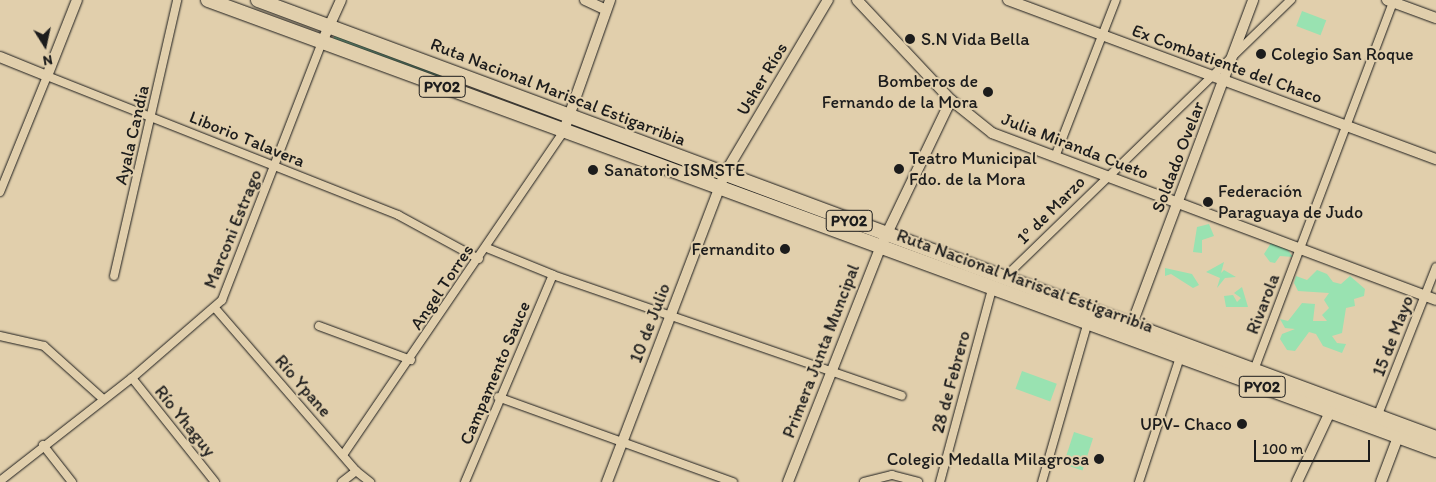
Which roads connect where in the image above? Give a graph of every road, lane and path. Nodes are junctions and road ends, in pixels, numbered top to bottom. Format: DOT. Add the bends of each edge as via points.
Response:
graph roads {
  1 [pos="77,0"];
  2 [pos="176,0"];
  3 [pos="208,0"];
  4 [pos="258,0"];
  5 [pos="341,0"];
  6 [pos="585,0"];
  7 [pos="828,0"];
  8 [pos="857,0"];
  9 [pos="1008,0"];
  10 [pos="1116,0"];
  11 [pos="1253,0"];
  12 [pos="1291,0"];
  13 [pos="1392,1"];
  14 [pos="608,5"];
  15 [pos="1436,18"];
  16 [pos="328,25"];
  17 [pos="1103,36"];
  18 [pos="322,42"];
  19 [pos="0,57"];
  20 [pos="1232,57"];
  21 [pos="47,76"];
  22 [pos="1212,76"];
  23 [pos="1224,80"];
  24 [pos="951,100"];
  25 [pos="567,114"];
  26 [pos="152,118"];
  27 [pos="1346,126"];
  28 [pos="563,132"];
  29 [pos="1056,157"];
  30 [pos="1436,159"];
  31 [pos="274,167"];
  32 [pos="1107,176"];
  33 [pos="722,182"];
  34 [pos="0,192"];
  35 [pos="1178,203"];
  36 [pos="889,235"];
  37 [pos="487,248"];
  38 [pos="880,248"];
  39 [pos="1300,249"];
  40 [pos="479,259"];
  41 [pos="1436,267"];
  42 [pos="553,275"];
  43 [pos="114,276"];
  44 [pos="1006,276"];
  45 [pos="992,290"];
  46 [pos="1424,296"];
  47 [pos="1436,300"];
  48 [pos="215,308"];
  49 [pos="670,313"];
  50 [pos="1112,317"];
  51 [pos="1132,324"];
  52 [pos="1087,325"];
  53 [pos="319,326"];
  54 [pos="1107,332"];
  55 [pos="0,336"];
  56 [pos="1180,356"];
  57 [pos="411,360"];
  58 [pos="1254,370"];
  59 [pos="828,372"];
  60 [pos="132,378"];
  61 [pos="902,396"];
  62 [pos="498,397"];
  63 [pos="104,399"];
  64 [pos="1330,412"];
  65 [pos="1377,417"];
  66 [pos="1398,437"];
  67 [pos="1436,438"];
  68 [pos="623,440"];
  69 [pos="43,445"];
  70 [pos="1436,450"];
  71 [pos="343,455"];
  72 [pos="356,471"];
  73 [pos="0,481"];
  74 [pos="72,482"];
  75 [pos="216,482"];
  76 [pos="342,482"];
  77 [pos="370,482"];
  78 [pos="465,482"];
  79 [pos="606,482"];
  80 [pos="733,482"];
  81 [pos="788,482"];
  82 [pos="864,482"];
  83 [pos="918,482"];
  84 [pos="940,482"];
  85 [pos="1042,482"];
  86 [pos="1139,482"];
  87 [pos="1297,482"];
  88 [pos="1381,482"];
  1 -- 21 [label="street"];
  2 -- 26 [label="street, Ayala Candia"];
  3 -- 18 [label="highway, Ruta Nacional Mariscal Estigarribia / PY02"];
  4 -- 16 [label="highway, Ruta Nacional Mariscal Estigarribia / PY02"];
  5 -- 16 [label="street"];
  6 -- 14 [label="street"];
  7 -- 33 [label="street, Usher Ríos"];
  8 -- 24 [label="street, Julia Miranda Cueto"];
  9 -- 17 [label="street, Ex Combatiente del Chaco"];
  10 -- 17 [label="street"];
  11 -- 20 [label="street, Soldado Ovelar"];
  12 -- 20 [label="street, 1º de Marzo"];
  13 -- 15 [label="street"];
  13 -- 27 [label="street, Rivarola"];
  14 -- 25 [label="street"];
  16 -- 18 [label="street"];
  16 -- 25 [label="highway, Ruta Nacional Mariscal Estigarribia / PY02"];
  17 -- 22 [label="street, Ex Combatiente del Chaco"];
  17 -- 29 [label="street"];
  18 -- 28 [label="highway, Ruta Nacional Mariscal Estigarribia / PY02"];
  18 -- 31 [label="street, Marconi Estrago"];
  19 -- 21 [label="street, Liborio Talavera"];
  20 -- 22 [label="street, 1º de Marzo"];
  20 -- 23 [label="street, Soldado Ovelar"];
  21 -- 26 [label="street, Liborio Talavera"];
  21 -- 34 [label="street"];
  22 -- 23 [label="street, Ex Combatiente del Chaco"];
  22 -- 32 [label="street, 1º de Marzo"];
  23 -- 27 [label="street, Ex Combatiente del Chaco"];
  23 -- 35 [label="street, Soldado Ovelar"];
  24 -- 29 [label="street, Julia Miranda Cueto" via="992,133"];
  24 -- 36 [label="street, Primera Junta Muncipal"];
  25 -- 28 [label="street"];
  25 -- 33 [label="highway, Ruta Nacional Mariscal Estigarribia / PY02"];
  26 -- 31 [label="street, Liborio Talavera"];
  26 -- 43 [label="street, Ayala Candia"];
  27 -- 30 [label="street, Ex Combatiente del Chaco"];
  27 -- 39 [label="street, Rivarola"];
  28 -- 33 [label="highway, Ruta Nacional Mariscal Estigarribia / PY02"];
  28 -- 37 [label="street, Angel Torres"];
  29 -- 32 [label="street, Julia Miranda Cueto"];
  31 -- 40 [label="street, Liborio Talavera" via="398,215"];
  31 -- 48 [label="street, Marconi Estrago"];
  32 -- 35 [label="street, Julia Miranda Cueto"];
  32 -- 44 [label="street, 1º de Marzo"];
  33 -- 36 [label="highway, Ruta Nacional Mariscal Estigarribia / PY02"];
  33 -- 38 [label="highway, Ruta Nacional Mariscal Estigarribia / PY02"];
  33 -- 49 [label="street, 10 de Julio"];
  35 -- 39 [label="street, Julia Miranda Cueto"];
  35 -- 51 [label="street, Soldado Ovelar"];
  36 -- 38 [label="street, Primera Junta Muncipal"];
  36 -- 44 [label="highway, Ruta Nacional Mariscal Estigarribia / PY02"];
  37 -- 40 [label="street, Angel Torres"];
  37 -- 42 [label="street"];
  38 -- 45 [label="highway, Ruta Nacional Mariscal Estigarribia / PY02"];
  38 -- 59 [label="street, Primera Junta Muncipal"];
  39 -- 46 [label="street, Julia Miranda Cueto"];
  39 -- 58 [label="street, Rivarola"];
  40 -- 57 [label="street, Angel Torres"];
  41 -- 46 [label="street, 15 de Mayo"];
  42 -- 49 [label="street"];
  42 -- 62 [label="street, Campamento Sauce"];
  44 -- 50 [label="highway, Ruta Nacional Mariscal Estigarribia / PY02"];
  45 -- 52 [label="highway, Ruta Nacional Mariscal Estigarribia / PY02"];
  45 -- 84 [label="street, 28 de Febrero"];
  46 -- 47 [label="street, Julia Miranda Cueto"];
  46 -- 65 [label="street, 15 de Mayo"];
  48 -- 60 [label="street, Marconi Estrago"];
  48 -- 71 [label="street, Río Ypane"];
  49 -- 59 [label="street"];
  49 -- 68 [label="street, 10 de Julio"];
  50 -- 51 [label="highway, Ruta Nacional Mariscal Estigarribia / PY02"];
  50 -- 54 [label="highway"];
  51 -- 58 [label="highway, Ruta Nacional Mariscal Estigarribia / PY02"];
  52 -- 54 [label="highway, Ruta Nacional Mariscal Estigarribia / PY02"];
  52 -- 85 [label="street"];
  53 -- 57 [label="street"];
  54 -- 56 [label="highway, Ruta Nacional Mariscal Estigarribia / PY02"];
  55 -- 63 [label="street" via="44,346"];
  56 -- 64 [label="highway, Ruta Nacional Mariscal Estigarribia / PY02"];
  56 -- 86 [label="street"];
  57 -- 71 [label="street, Angel Torres"];
  58 -- 65 [label="highway, Ruta Nacional Mariscal Estigarribia / PY02"];
  59 -- 61 [label="street"];
  59 -- 81 [label="street, Primera Junta Muncipal"];
  60 -- 63 [label="street, Marconi Estrago"];
  60 -- 75 [label="street, Río Yhaguy"];
  62 -- 68 [label="street"];
  62 -- 78 [label="street, Campamento Sauce"];
  63 -- 69 [label="street, Marconi Estrago"];
  64 -- 66 [label="highway, Ruta Nacional Mariscal Estigarribia / PY02"];
  64 -- 87 [label="street"];
  65 -- 67 [label="highway, Ruta Nacional Mariscal Estigarribia / PY02"];
  66 -- 70 [label="highway, Ruta Nacional Mariscal Estigarribia / PY02"];
  66 -- 88 [label="street"];
  68 -- 79 [label="street, 10 de Julio"];
  68 -- 80 [label="street"];
  69 -- 73 [label="street, Marconi Estrago"];
  69 -- 74 [label="street"];
  71 -- 72 [label="street, Río Ypane"];
  72 -- 76 [label="street"];
  72 -- 77 [label="street, Río Ypane"];
  82 -- 83 [label="street" via="892,475"];
}
